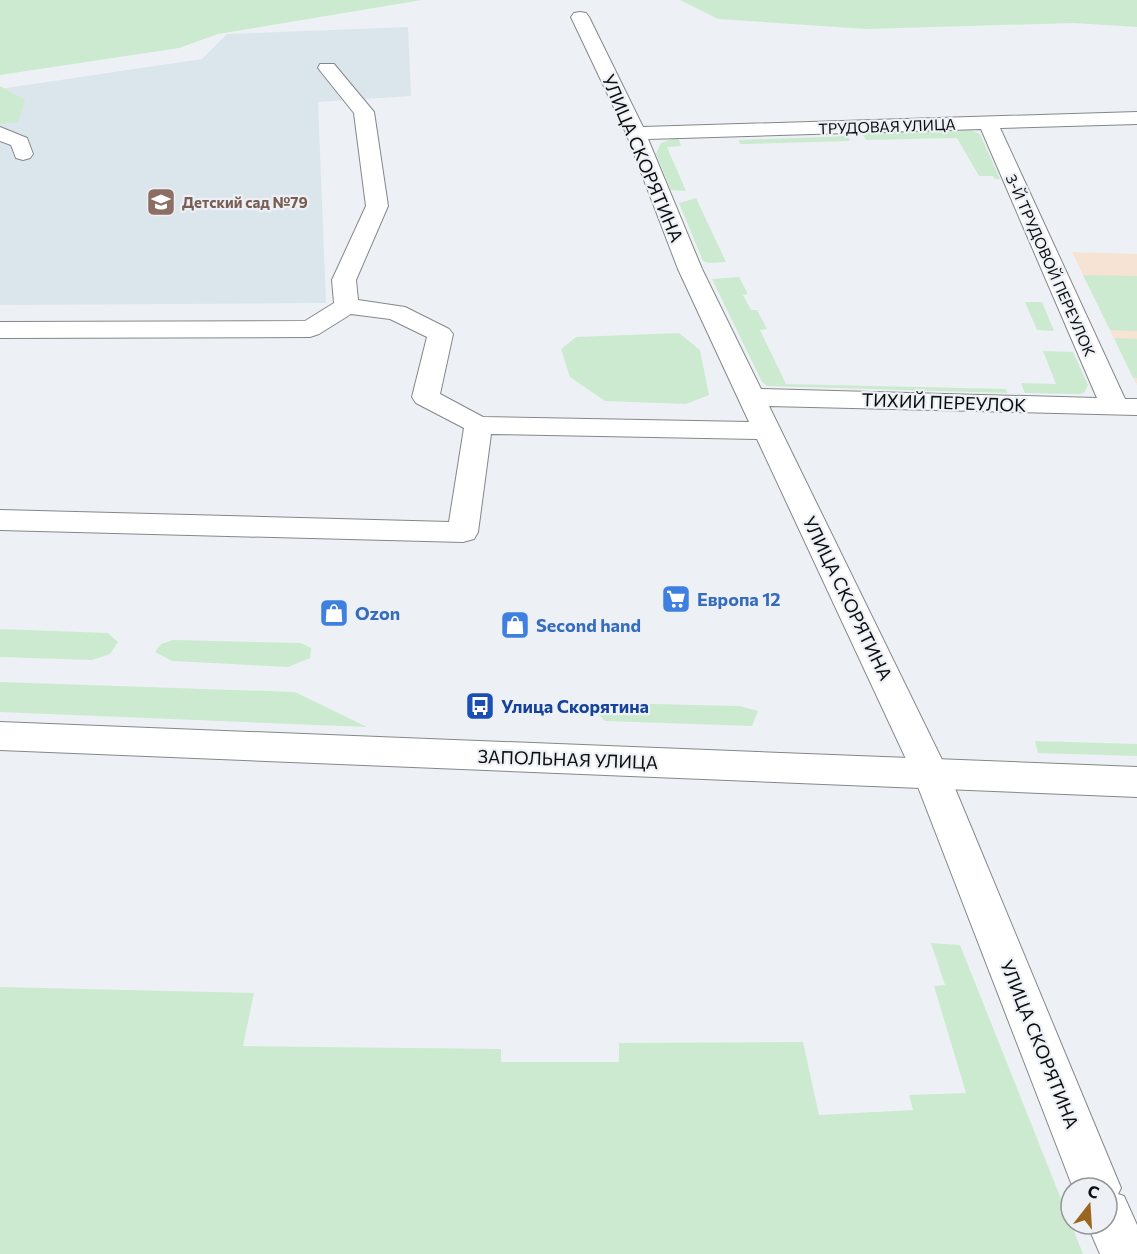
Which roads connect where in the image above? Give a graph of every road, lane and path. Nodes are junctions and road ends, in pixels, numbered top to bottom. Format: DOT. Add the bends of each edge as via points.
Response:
graph roads {
  1 [pos="580,17"];
  2 [pos="327,68"];
  3 [pos="1137,118"];
  4 [pos="988,123"];
  5 [pos="0,133"];
  6 [pos="636,133"];
  7 [pos="23,154"];
  8 [pos="346,306"];
  9 [pos="0,330"];
  10 [pos="752,396"];
  11 [pos="1126,407"];
  12 [pos="478,425"];
  13 [pos="766,431"];
  14 [pos="0,520"];
  15 [pos="0,736"];
  16 [pos="932,774"];
  17 [pos="1137,782"];
  18 [pos="1092,1176"];
  19 [pos="1117,1236"];
  20 [pos="1125,1254"];
  1 -- 6 [label="street, УЛИЦА СКОРЯТИНА"];
  2 -- 8 [label="street" via="364,112 377,206 344,280"];
  3 -- 4 [label="street, ТРУДОВАЯ УЛИЦА"];
  4 -- 6 [label="street, ТРУДОВАЯ УЛИЦА"];
  4 -- 11 [label="street, 3-Й ТРУДОВОЙ ПЕРЕУЛОК"];
  5 -- 7 [label="street" via="20,142"];
  6 -- 10 [label="street, УЛИЦА СКОРЯТИНА" via="690,269"];
  8 -- 9 [label="street" via="310,329"];
  8 -- 12 [label="street" via="396,312 440,334 426,398"];
  10 -- 11 [label="street, ТИХИЙ ПЕРЕУЛОК"];
  10 -- 13 [label="street, УЛИЦА СКОРЯТИНА"];
  12 -- 13 [label="street"];
  12 -- 14 [label="street" via="462,532"];
  13 -- 16 [label="street, УЛИЦА СКОРЯТИНА"];
  15 -- 16 [label="street, ЗАПОЛЬНАЯ УЛИЦА"];
  16 -- 17 [label="street, ЗАПОЛЬНАЯ УЛИЦА"];
  16 -- 18 [label="street, УЛИЦА СКОРЯТИНА"];
  19 -- 20 [label="street"];
}
